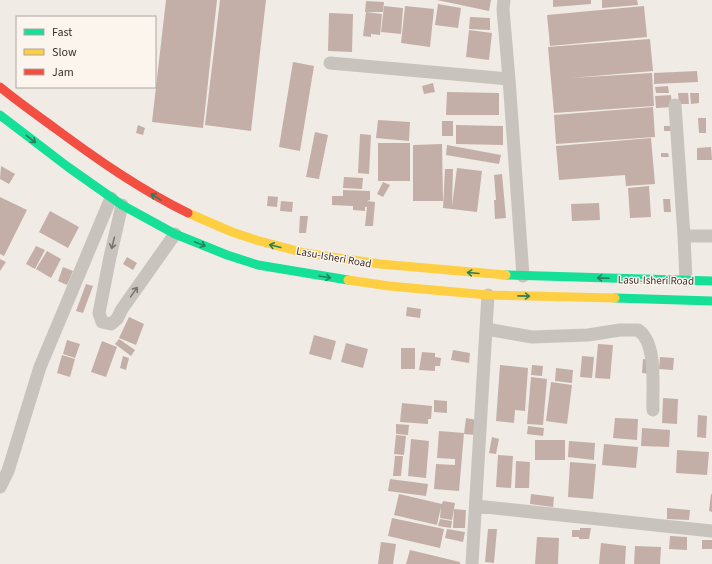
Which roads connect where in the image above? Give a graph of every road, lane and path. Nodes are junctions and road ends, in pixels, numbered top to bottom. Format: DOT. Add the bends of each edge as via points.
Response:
graph roads {
  1 [pos="504,0"];
  2 [pos="330,63"];
  3 [pos="509,79"];
  4 [pos="0,87"];
  5 [pos="675,105"];
  6 [pos="0,115"];
  7 [pos="117,202"];
  8 [pos="175,234"];
  9 [pos="684,236"];
  10 [pos="712,236"];
  11 [pos="523,276"];
  12 [pos="686,280"];
  13 [pos="712,281"];
  14 [pos="488,295"];
  15 [pos="712,301"];
  16 [pos="486,329"];
  17 [pos="653,410"];
  18 [pos="0,488"];
  19 [pos="476,506"];
  20 [pos="712,531"];
  21 [pos="472,564"];
  1 -- 3 [label="street"];
  2 -- 3 [label="street"];
  3 -- 11 [label="street"];
  11 -- 4 [label="main road, Lasu-Isheri Road, one-way" via="344,261 233,233 166,203 123,177"];
  5 -- 9 [label="street"];
  6 -- 7 [label="main road, Lasu-Isheri Road, one-way"];
  7 -- 8 [label="main road, Lasu-Isheri Road"];
  7 -- 8 [label="street, one-way" via="99,312 102,322 111,324 117,319"];
  7 -- 18 [label="street" via="40,367 8,471"];
  8 -- 14 [label="main road, Lasu-Isheri Road, one-way" via="258,265 293,272 389,286"];
  9 -- 10 [label="street"];
  9 -- 12 [label="street"];
  12 -- 11 [label="main road, Lasu-Isheri Road, one-way"];
  12 -- 13 [label="main road, Lasu-Isheri Road"];
  14 -- 15 [label="main road, Lasu-Isheri Road, one-way"];
  14 -- 16 [label="street"];
  16 -- 17 [label="street" via="532,337 638,330 646,337 652,358"];
  16 -- 19 [label="street"];
  19 -- 20 [label="street"];
  19 -- 21 [label="street"];
}
